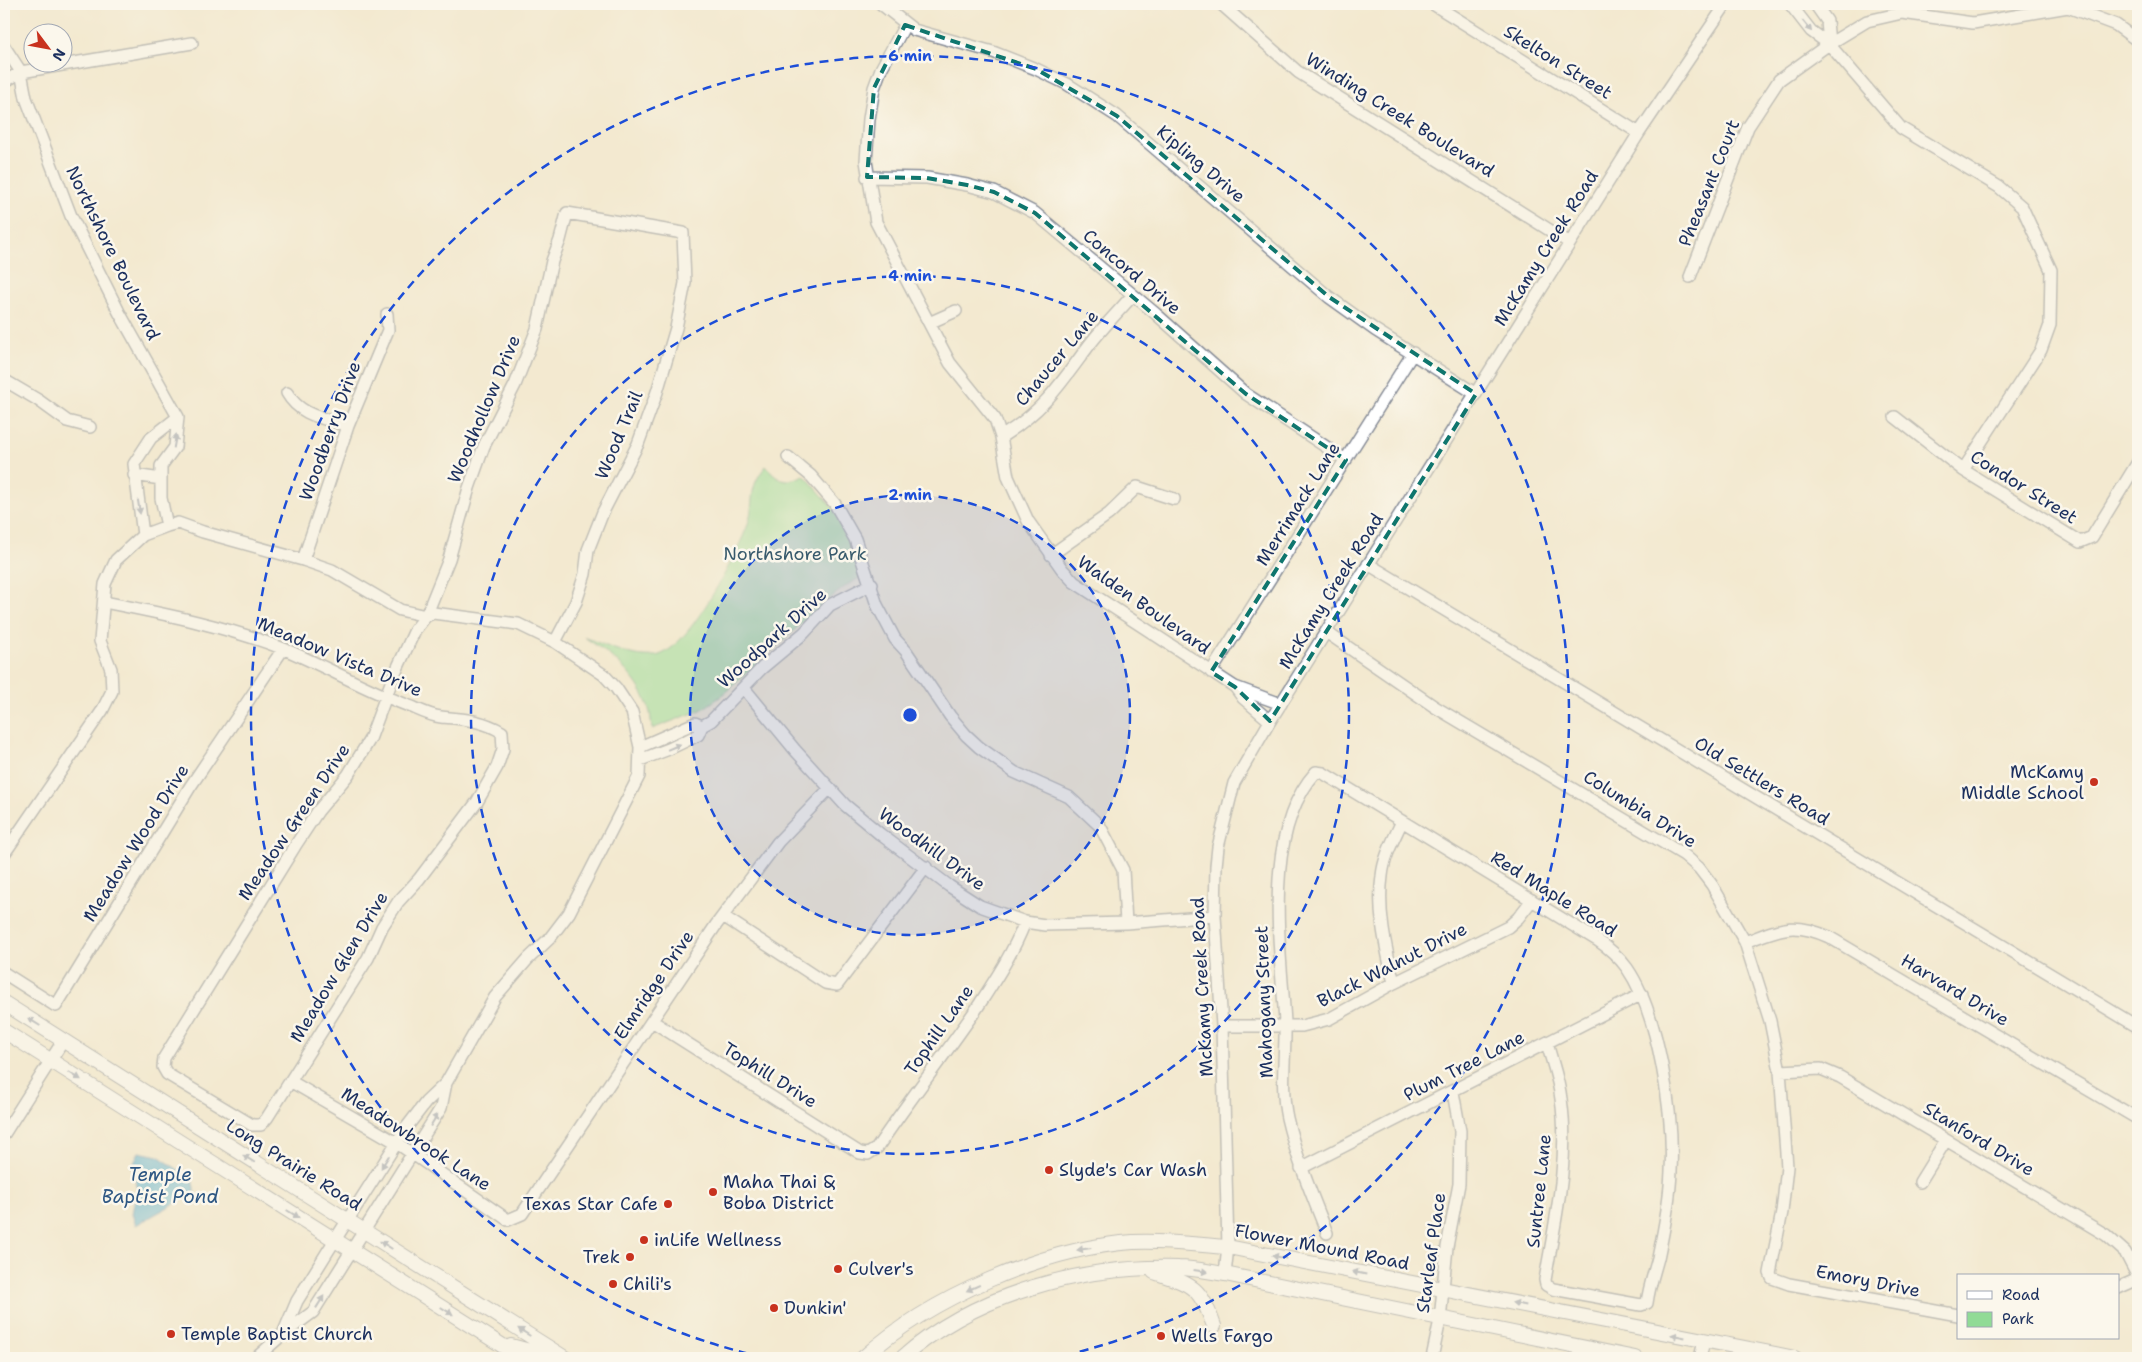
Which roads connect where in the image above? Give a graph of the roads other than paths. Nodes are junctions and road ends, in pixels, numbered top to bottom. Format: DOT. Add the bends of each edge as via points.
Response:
graph roads {
  1 [pos="881,4"];
  2 [pos="1221,4"];
  3 [pos="1434,4"];
  4 [pos="1726,4"];
  5 [pos="1790,4"];
  6 [pos="1815,4"];
  7 [pos="2068,5"];
  8 [pos="905,25"];
  9 [pos="2138,41"];
  10 [pos="192,43"];
  11 [pos="1828,44"];
  12 [pos="4,46"];
  13 [pos="21,72"];
  14 [pos="4,82"];
  15 [pos="1640,133"];
  16 [pos="867,177"];
  17 [pos="683,233"];
  18 [pos="1570,243"];
  19 [pos="1690,277"];
  20 [pos="1133,295"];
  21 [pos="956,311"];
  22 [pos="387,314"];
  23 [pos="929,323"];
  24 [pos="1413,354"];
  25 [pos="4,381"];
  26 [pos="287,393"];
  27 [pos="1476,394"];
  28 [pos="178,417"];
  29 [pos="1896,417"];
  30 [pos="348,426"];
  31 [pos="90,427"];
  32 [pos="1001,436"];
  33 [pos="788,457"];
  34 [pos="1346,460"];
  35 [pos="2138,462"];
  36 [pos="1963,470"];
  37 [pos="134,475"];
  38 [pos="161,479"];
  39 [pos="1174,499"];
  40 [pos="167,526"];
  41 [pos="143,535"];
  42 [pos="1051,555"];
  43 [pos="303,560"];
  44 [pos="1368,564"];
  45 [pos="872,584"];
  46 [pos="104,602"];
  47 [pos="426,616"];
  48 [pos="1326,632"];
  49 [pos="555,642"];
  50 [pos="282,649"];
  51 [pos="1211,672"];
  52 [pos="1235,687"];
  53 [pos="744,688"];
  54 [pos="387,696"];
  55 [pos="1280,704"];
  56 [pos="1270,721"];
  57 [pos="702,726"];
  58 [pos="502,732"];
  59 [pos="640,747"];
  60 [pos="640,760"];
  61 [pos="1316,772"];
  62 [pos="830,788"];
  63 [pos="1402,821"];
  64 [pos="7,841"];
  65 [pos="4,854"];
  66 [pos="926,867"];
  67 [pos="1532,900"];
  68 [pos="723,916"];
  69 [pos="1215,916"];
  70 [pos="1025,922"];
  71 [pos="1126,923"];
  72 [pos="1745,942"];
  73 [pos="4,973"];
  74 [pos="1394,983"];
  75 [pos="1642,994"];
  76 [pos="4,1003"];
  77 [pos="652,1021"];
  78 [pos="1285,1025"];
  79 [pos="1222,1026"];
  80 [pos="2138,1027"];
  81 [pos="4,1031"];
  82 [pos="64,1041"];
  83 [pos="1547,1043"];
  84 [pos="51,1061"];
  85 [pos="164,1068"];
  86 [pos="1780,1072"];
  87 [pos="290,1081"];
  88 [pos="446,1083"];
  89 [pos="1453,1092"];
  90 [pos="2138,1119"];
  91 [pos="4,1134"];
  92 [pos="1946,1140"];
  93 [pos="397,1143"];
  94 [pos="870,1152"];
  95 [pos="414,1154"];
  96 [pos="1302,1168"];
  97 [pos="1920,1182"];
  98 [pos="522,1214"];
  99 [pos="348,1221"];
  100 [pos="364,1231"];
  101 [pos="1327,1233"];
  102 [pos="335,1240"];
  103 [pos="1228,1247"];
  104 [pos="352,1251"];
  105 [pos="1018,1268"];
  106 [pos="1144,1268"];
  107 [pos="1225,1274"];
  108 [pos="1772,1278"];
  109 [pos="2138,1278"];
  110 [pos="1546,1285"];
  111 [pos="2120,1287"];
  112 [pos="1027,1289"];
  113 [pos="1444,1290"];
  114 [pos="1957,1315"];
  115 [pos="1440,1320"];
  116 [pos="1214,1326"];
  117 [pos="284,1334"];
  118 [pos="494,1341"];
  119 [pos="1704,1341"];
  120 [pos="560,1355"];
  121 [pos="256,1358"];
  122 [pos="522,1358"];
  123 [pos="863,1358"];
  124 [pos="902,1358"];
  125 [pos="1432,1358"];
  126 [pos="1635,1358"];
  127 [pos="1700,1358"];
  128 [pos="1795,1358"];
  1 -- 8 [label="street, Kipling Drive"];
  2 -- 18 [label="street, Winding Creek Boulevard" via="1298,72"];
  3 -- 15 [label="street, Skelton Street"];
  4 -- 15 [label="street, McKamy Creek Road"];
  5 -- 11 [label="street, one-way" via="1811,32"];
  6 -- 11 [label="street" via="1827,21"];
  7 -- 9 [label="street" via="2116,25"];
  7 -- 11 [label="street, Pheasant Court" via="1973,23 1902,13 1867,21"];
  8 -- 16 [label="street, Walden Boulevard" via="888,53 874,88 866,146"];
  8 -- 24 [label="street, Kipling Drive" via="942,40 993,52 1036,70 1067,84 1117,116 1329,297"];
  10 -- 13 [label="street"];
  11 -- 19 [label="street, Pheasant Court" via="1779,80 1748,127"];
  11 -- 36 [label="street" via="1901,128 1999,186 2022,207 2051,270 2050,325 2041,350"];
  12 -- 13 [label="street, Northshore Boulevard"];
  13 -- 14 [label="street"];
  13 -- 28 [label="street, Northshore Boulevard" via="26,98 71,216 119,312"];
  15 -- 18 [label="street, McKamy Creek Road"];
  16 -- 20 [label="street, Concord Drive" via="928,178 994,192 1035,213"];
  16 -- 23 [label="street, Walden Boulevard" via="876,222"];
  17 -- 47 [label="street, Woodhollow Drive" via="566,213 537,329 484,446"];
  17 -- 49 [label="street, Wood Trail" via="685,283 657,392 638,444 603,512 588,550 576,602"];
  18 -- 27 [label="street, McKamy Creek Road"];
  20 -- 32 [label="street, Chaucer Lane" via="1038,410 1026,422"];
  20 -- 34 [label="street, Concord Drive" via="1246,394"];
  21 -- 23 [label="street"];
  22 -- 30 [label="street, Woodberry Drive" via="388,330"];
  23 -- 32 [label="street, Walden Boulevard" via="950,364 995,419"];
  24 -- 27 [label="street, Kipling Drive"];
  24 -- 34 [label="street, Merrimack Lane"];
  25 -- 31 [label="street" via="67,421"];
  26 -- 30 [label="street" via="301,410"];
  27 -- 44 [label="street, McKamy Creek Road"];
  28 -- 37 [label="street" via="151,438 134,464"];
  38 -- 28 [label="street, one-way" via="161,466 175,447"];
  29 -- 36 [label="street, Condor Street"];
  30 -- 43 [label="street, Woodberry Drive"];
  32 -- 42 [label="street, Walden Boulevard" via="1008,477 1028,521"];
  33 -- 45 [label="street" via="811,476 835,504 855,539"];
  34 -- 51 [label="street, Merrimack Lane"];
  35 -- 36 [label="street, Condor Street" via="2092,537 2080,542"];
  37 -- 38 [label="street"];
  37 -- 41 [label="street, one-way"];
  38 -- 40 [label="street"];
  39 -- 42 [label="street" via="1137,486 1109,514"];
  40 -- 41 [label="street"];
  40 -- 43 [label="street" via="178,523"];
  41 -- 46 [label="street" via="116,560 105,584"];
  42 -- 51 [label="street, Walden Boulevard" via="1074,582"];
  43 -- 47 [label="street" via="332,570 400,610"];
  44 -- 48 [label="street, McKamy Creek Road"];
  44 -- 80 [label="street, Old Settlers Road"];
  45 -- 53 [label="street, Woodpark Drive" via="830,605"];
  45 -- 71 [label="street" via="878,606 895,639 966,735 1014,772 1069,797 1100,826 1123,870"];
  46 -- 50 [label="street, Meadow Vista Drive" via="176,617"];
  46 -- 64 [label="street" via="100,641 111,669 112,691 102,711"];
  47 -- 49 [label="street" via="433,614 518,624"];
  47 -- 54 [label="street, Meadow Green Drive" via="415,630"];
  48 -- 55 [label="street, McKamy Creek Road"];
  48 -- 72 [label="street, Columbia Drive" via="1435,707 1684,855 1712,885"];
  49 -- 59 [label="street" via="604,675 616,688 632,712"];
  50 -- 54 [label="street, Meadow Vista Drive"];
  50 -- 73 [label="street, Meadow Wood Drive" via="190,787 56,1006"];
  51 -- 52 [label="street, Walden Boulevard"];
  52 -- 55 [label="street, Walden Boulevard"];
  52 -- 56 [label="street, Walden Boulevard"];
  53 -- 57 [label="street, Woodpark Drive"];
  53 -- 62 [label="street, Woodhill Drive"];
  54 -- 58 [label="street, Meadow Vista Drive" via="439,717 465,718"];
  54 -- 85 [label="street, Meadow Green Drive" via="370,740 348,775 294,846 164,1058"];
  55 -- 56 [label="street, McKamy Creek Road"];
  56 -- 69 [label="street, McKamy Creek Road" via="1234,783 1216,866"];
  57 -- 59 [label="street, Woodpark Drive" via="695,723"];
  60 -- 57 [label="street, Woodpark Drive, one-way" via="689,741 698,735"];
  58 -- 87 [label="street, Meadow Glen Drive" via="503,749 497,767 477,802 398,902 382,926 368,958"];
  59 -- 60 [label="street"];
  60 -- 88 [label="street" via="639,776 631,794 569,913 495,997"];
  61 -- 63 [label="street, Red Maple Road" via="1324,773"];
  61 -- 78 [label="street, Mahogany Street" via="1300,797 1280,859 1279,942"];
  62 -- 66 [label="street, Woodhill Drive" via="880,834"];
  62 -- 68 [label="street, Elmridge Drive" via="778,842"];
  63 -- 67 [label="street, Red Maple Road"];
  63 -- 74 [label="street" via="1382,875 1383,929"];
  64 -- 65 [label="street"];
  66 -- 68 [label="street" via="837,985 825,983"];
  66 -- 70 [label="street, Woodhill Drive" via="980,906"];
  67 -- 74 [label="street, Black Walnut Drive" via="1508,927"];
  67 -- 75 [label="street, Red Maple Road" via="1608,947 1628,968"];
  68 -- 77 [label="street, Elmridge Drive"];
  69 -- 71 [label="street, Woodhill Drive"];
  69 -- 79 [label="street, McKamy Creek Road"];
  70 -- 71 [label="street, Woodhill Drive" via="1045,925"];
  70 -- 94 [label="street, Tophill Lane" via="1014,948 981,1001 877,1148"];
  72 -- 86 [label="street, Columbia Drive" via="1770,1021"];
  72 -- 90 [label="street, Harvard Drive" via="1782,928 1794,927 1804,927 1829,937"];
  74 -- 78 [label="street, Black Walnut Drive" via="1329,1019 1302,1026"];
  75 -- 83 [label="street, Plum Tree Lane"];
  75 -- 110 [label="street, Red Maple Road" via="1653,1029 1666,1096 1671,1171 1666,1216 1647,1302 1636,1306"];
  82 -- 76 [label="main road, Long Prairie Road, one-way"];
  77 -- 94 [label="street, Tophill Drive" via="860,1153"];
  77 -- 98 [label="street, Elmridge Drive"];
  78 -- 79 [label="street, Black Walnut Drive"];
  78 -- 96 [label="street, Mahogany Street" via="1287,1117"];
  79 -- 103 [label="street, McKamy Creek Road"];
  81 -- 84 [label="main road"];
  82 -- 84 [label="street"];
  99 -- 82 [label="main road, Long Prairie Road, one-way"];
  83 -- 89 [label="street, Plum Tree Lane"];
  83 -- 110 [label="street, Suntree Lane" via="1562,1100 1563,1142 1560,1190"];
  84 -- 91 [label="street"];
  84 -- 102 [label="main road, one-way"];
  85 -- 87 [label="street, Meadow Glen Drive" via="167,1074 252,1125 261,1125"];
  86 -- 92 [label="street, Stanford Drive" via="1810,1069 1829,1072"];
  86 -- 108 [label="street, Columbia Drive" via="1787,1167 1770,1273"];
  87 -- 93 [label="street, Meadowbrook Lane"];
  88 -- 93 [label="street" via="426,1102"];
  95 -- 88 [label="street, one-way" via="441,1108"];
  89 -- 96 [label="street, Plum Tree Lane"];
  89 -- 113 [label="street, Starleaf Place" via="1461,1156"];
  92 -- 97 [label="street"];
  92 -- 109 [label="street, Stanford Drive" via="2106,1235 2125,1252"];
  93 -- 95 [label="street, Meadowbrook Lane"];
  93 -- 99 [label="street, one-way"];
  95 -- 98 [label="street, Meadowbrook Lane" via="508,1220"];
  95 -- 100 [label="street"];
  96 -- 101 [label="street, Mahogany Street"];
  99 -- 100 [label="main road, Long Prairie Road"];
  99 -- 102 [label="street"];
  100 -- 104 [label="street"];
  120 -- 100 [label="main road, Long Prairie Road, one-way"];
  102 -- 104 [label="main road"];
  102 -- 117 [label="street" via="297,1301"];
  103 -- 105 [label="main road, Flower Mound Road, one-way" via="1133,1242 1073,1251"];
  103 -- 107 [label="street, McKamy Creek Road"];
  113 -- 103 [label="main road, Flower Mound Road, one-way"];
  117 -- 104 [label="street, one-way" via="313,1312"];
  104 -- 118 [label="main road, one-way"];
  105 -- 112 [label="main road"];
  105 -- 123 [label="main road, Flower Mound Road, one-way" via="954,1296"];
  106 -- 107 [label="main road, one-way" via="1182,1268"];
  106 -- 112 [label="main road" via="1073,1276"];
  106 -- 116 [label="main road" via="1190,1284 1206,1304"];
  107 -- 115 [label="main road"];
  108 -- 114 [label="street, Emory Drive" via="1789,1284"];
  109 -- 111 [label="street"];
  112 -- 124 [label="main road" via="934,1334"];
  113 -- 115 [label="street, Starleaf Place"];
  119 -- 113 [label="main road, Flower Mound Road, one-way"];
  115 -- 125 [label="street, Starleaf Place"];
  115 -- 126 [label="main road"];
  117 -- 121 [label="street"];
  118 -- 120 [label="main road" via="545,1355"];
  118 -- 122 [label="main road"];
  119 -- 127 [label="street"];
  119 -- 128 [label="main road, Flower Mound Road"];
}
